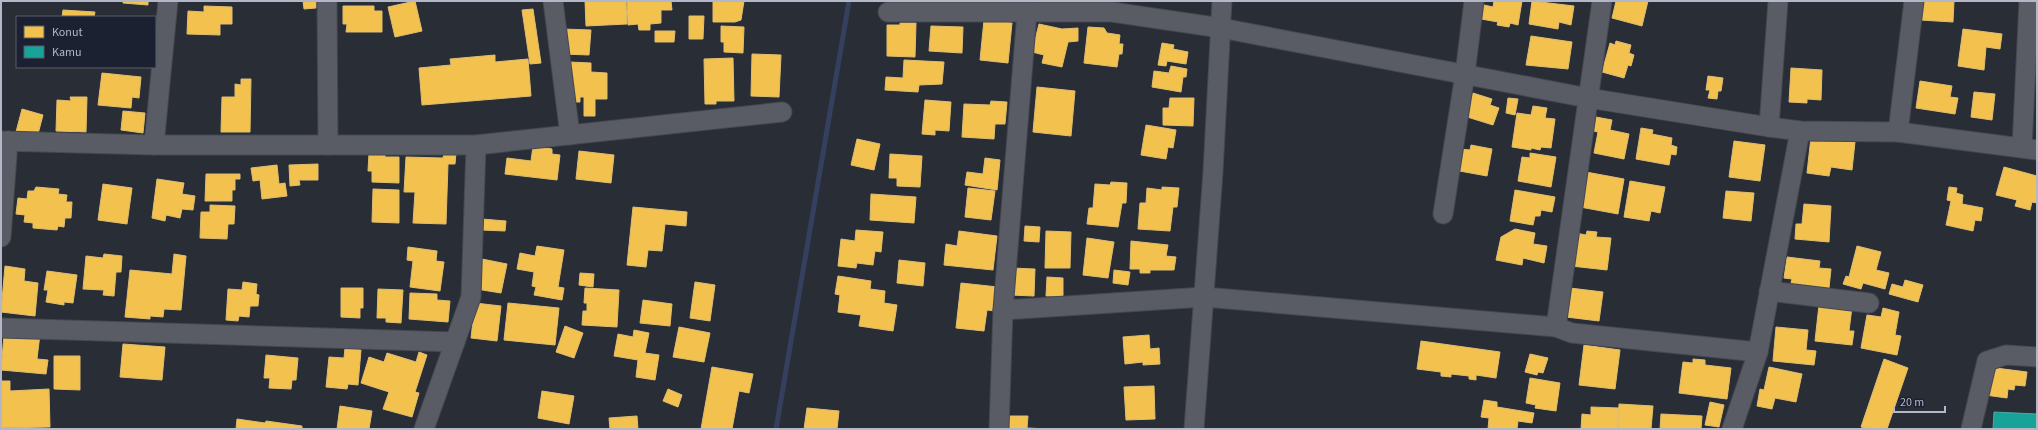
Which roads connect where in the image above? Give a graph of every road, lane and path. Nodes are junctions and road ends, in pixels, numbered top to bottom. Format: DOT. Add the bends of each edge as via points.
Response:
graph roads {
  1 [pos="168,1"];
  2 [pos="327,1"];
  3 [pos="553,1"];
  4 [pos="1222,1"];
  5 [pos="1474,1"];
  6 [pos="1602,1"];
  7 [pos="1778,1"];
  8 [pos="1914,1"];
  9 [pos="2029,1"];
  10 [pos="888,12"];
  11 [pos="1027,12"];
  12 [pos="1221,28"];
  13 [pos="1465,74"];
  14 [pos="1588,98"];
  15 [pos="782,112"];
  16 [pos="1769,127"];
  17 [pos="1800,131"];
  18 [pos="1898,132"];
  19 [pos="570,135"];
  20 [pos="5,141"];
  21 [pos="154,145"];
  22 [pos="328,145"];
  23 [pos="476,145"];
  24 [pos="2030,149"];
  25 [pos="1443,214"];
  26 [pos="1,237"];
  27 [pos="1769,291"];
  28 [pos="1204,297"];
  29 [pos="1869,304"];
  30 [pos="1003,310"];
  31 [pos="1556,327"];
  32 [pos="1,328"];
  33 [pos="455,342"];
  34 [pos="1758,352"];
  35 [pos="2037,357"];
  36 [pos="424,429"];
  37 [pos="999,429"];
  38 [pos="1194,429"];
  39 [pos="1732,429"];
  40 [pos="1971,429"];
  1 -- 21 [label="street"];
  2 -- 22 [label="street"];
  3 -- 19 [label="street"];
  4 -- 12 [label="street"];
  5 -- 13 [label="street"];
  6 -- 14 [label="street"];
  7 -- 16 [label="street"];
  8 -- 18 [label="street"];
  9 -- 24 [label="street"];
  10 -- 11 [label="street"];
  11 -- 12 [label="street" via="1112,12"];
  11 -- 30 [label="street"];
  12 -- 13 [label="street"];
  12 -- 28 [label="street"];
  13 -- 14 [label="street"];
  13 -- 25 [label="street"];
  14 -- 16 [label="street"];
  14 -- 31 [label="street"];
  15 -- 19 [label="street"];
  16 -- 17 [label="street"];
  17 -- 18 [label="street"];
  17 -- 27 [label="street"];
  18 -- 24 [label="street"];
  19 -- 23 [label="street"];
  20 -- 21 [label="street"];
  20 -- 26 [label="street"];
  21 -- 22 [label="street"];
  22 -- 23 [label="street"];
  23 -- 33 [label="street" via="471,297"];
  27 -- 29 [label="street"];
  27 -- 34 [label="street"];
  28 -- 30 [label="street"];
  28 -- 31 [label="street"];
  28 -- 38 [label="street"];
  30 -- 37 [label="street"];
  31 -- 34 [label="street" via="1572,333"];
  32 -- 33 [label="street"];
  33 -- 36 [label="street"];
  34 -- 39 [label="street"];
  35 -- 40 [label="street" via="2006,355 1987,360"];
}
